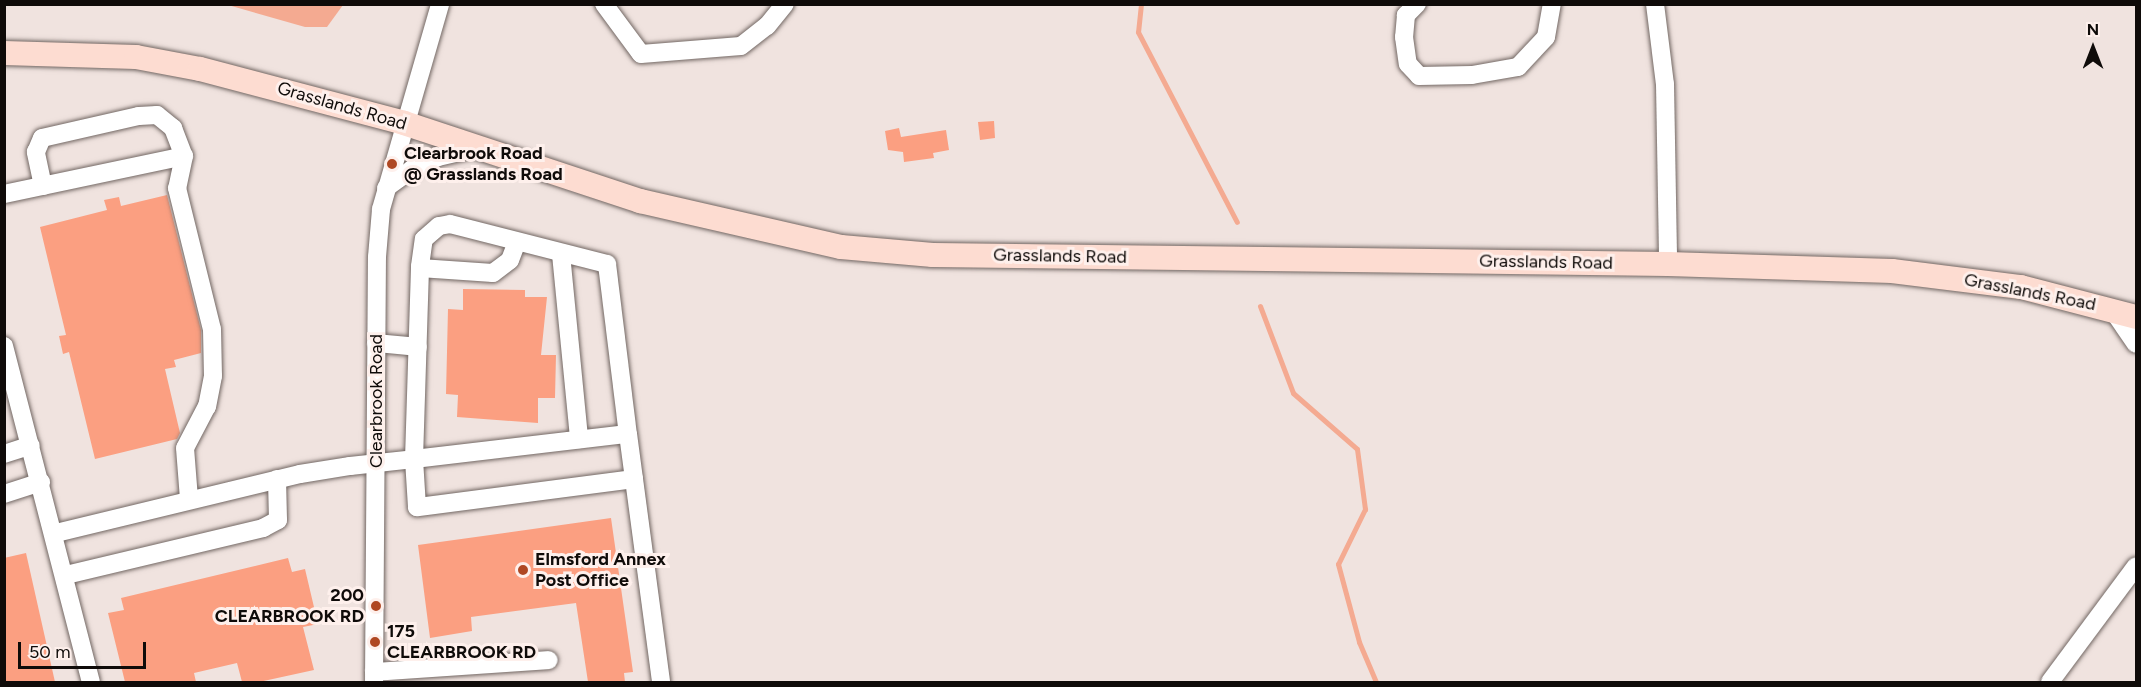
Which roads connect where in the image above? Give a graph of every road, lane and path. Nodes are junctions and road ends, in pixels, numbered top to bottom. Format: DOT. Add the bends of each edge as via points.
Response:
graph roads {
  1 [pos="440,4"];
  2 [pos="604,4"];
  3 [pos="785,4"];
  4 [pos="1417,4"];
  5 [pos="1551,4"];
  6 [pos="1655,4"];
  7 [pos="4,53"];
  8 [pos="404,123"];
  9 [pos="477,148"];
  10 [pos="184,156"];
  11 [pos="43,186"];
  12 [pos="386,188"];
  13 [pos="4,194"];
  14 [pos="516,243"];
  15 [pos="561,254"];
  16 [pos="1668,264"];
  17 [pos="420,268"];
  18 [pos="2112,309"];
  19 [pos="2136,317"];
  20 [pos="376,344"];
  21 [pos="2136,344"];
  22 [pos="4,346"];
  23 [pos="418,347"];
  24 [pos="628,434"];
  25 [pos="579,439"];
  26 [pos="31,445"];
  27 [pos="4,454"];
  28 [pos="414,459"];
  29 [pos="375,464"];
  30 [pos="277,479"];
  31 [pos="634,479"];
  32 [pos="41,482"];
  33 [pos="4,494"];
  34 [pos="189,499"];
  35 [pos="56,533"];
  36 [pos="2136,566"];
  37 [pos="66,575"];
  38 [pos="549,660"];
  39 [pos="374,677"];
  40 [pos="91,682"];
  41 [pos="660,682"];
  42 [pos="2050,682"];
  1 -- 8 [label="street, Clearbrook Road" via="437,26"];
  2 -- 3 [label="street" via="641,54 741,46 767,27"];
  4 -- 5 [label="street" via="1406,15 1404,38 1408,64 1419,76 1472,75 1518,67 1546,38"];
  6 -- 16 [label="street" via="1665,84"];
  7 -- 8 [label="main road, Grasslands Road" via="157,61 312,95"];
  8 -- 9 [label="main road, Grasslands Road"];
  8 -- 12 [label="street, Clearbrook Road"];
  9 -- 12 [label="street" via="438,157 412,169"];
  9 -- 16 [label="main road, Grasslands Road" via="640,201 841,247 933,255"];
  10 -- 11 [label="street"];
  10 -- 11 [label="street" via="166,120 157,115 139,116 42,138 36,152"];
  10 -- 34 [label="street" via="177,188 212,329 213,376 207,406 185,448"];
  11 -- 13 [label="street"];
  12 -- 20 [label="street, Clearbrook Road" via="377,257"];
  14 -- 15 [label="street"];
  14 -- 17 [label="street" via="510,260 493,273"];
  14 -- 17 [label="street" via="450,224 439,226 424,239"];
  15 -- 24 [label="street" via="607,264"];
  15 -- 25 [label="street"];
  16 -- 18 [label="main road, Grasslands Road" via="1825,268 1954,277 2021,287"];
  17 -- 23 [label="street"];
  18 -- 19 [label="main road, Grasslands Road"];
  18 -- 21 [label="street"];
  20 -- 23 [label="street"];
  20 -- 29 [label="street, Clearbrook Road"];
  22 -- 26 [label="street"];
  23 -- 28 [label="street"];
  24 -- 25 [label="street"];
  24 -- 31 [label="street"];
  25 -- 28 [label="street"];
  26 -- 27 [label="street"];
  26 -- 32 [label="street"];
  28 -- 29 [label="street"];
  28 -- 31 [label="street" via="417,507"];
  29 -- 30 [label="street"];
  29 -- 39 [label="street, Clearbrook Road"];
  30 -- 34 [label="street"];
  30 -- 37 [label="street" via="278,520 263,528"];
  31 -- 41 [label="street"];
  32 -- 33 [label="street"];
  32 -- 35 [label="street"];
  34 -- 35 [label="street"];
  35 -- 37 [label="street"];
  36 -- 42 [label="street"];
  37 -- 40 [label="street"];
  38 -- 39 [label="street"];
}
